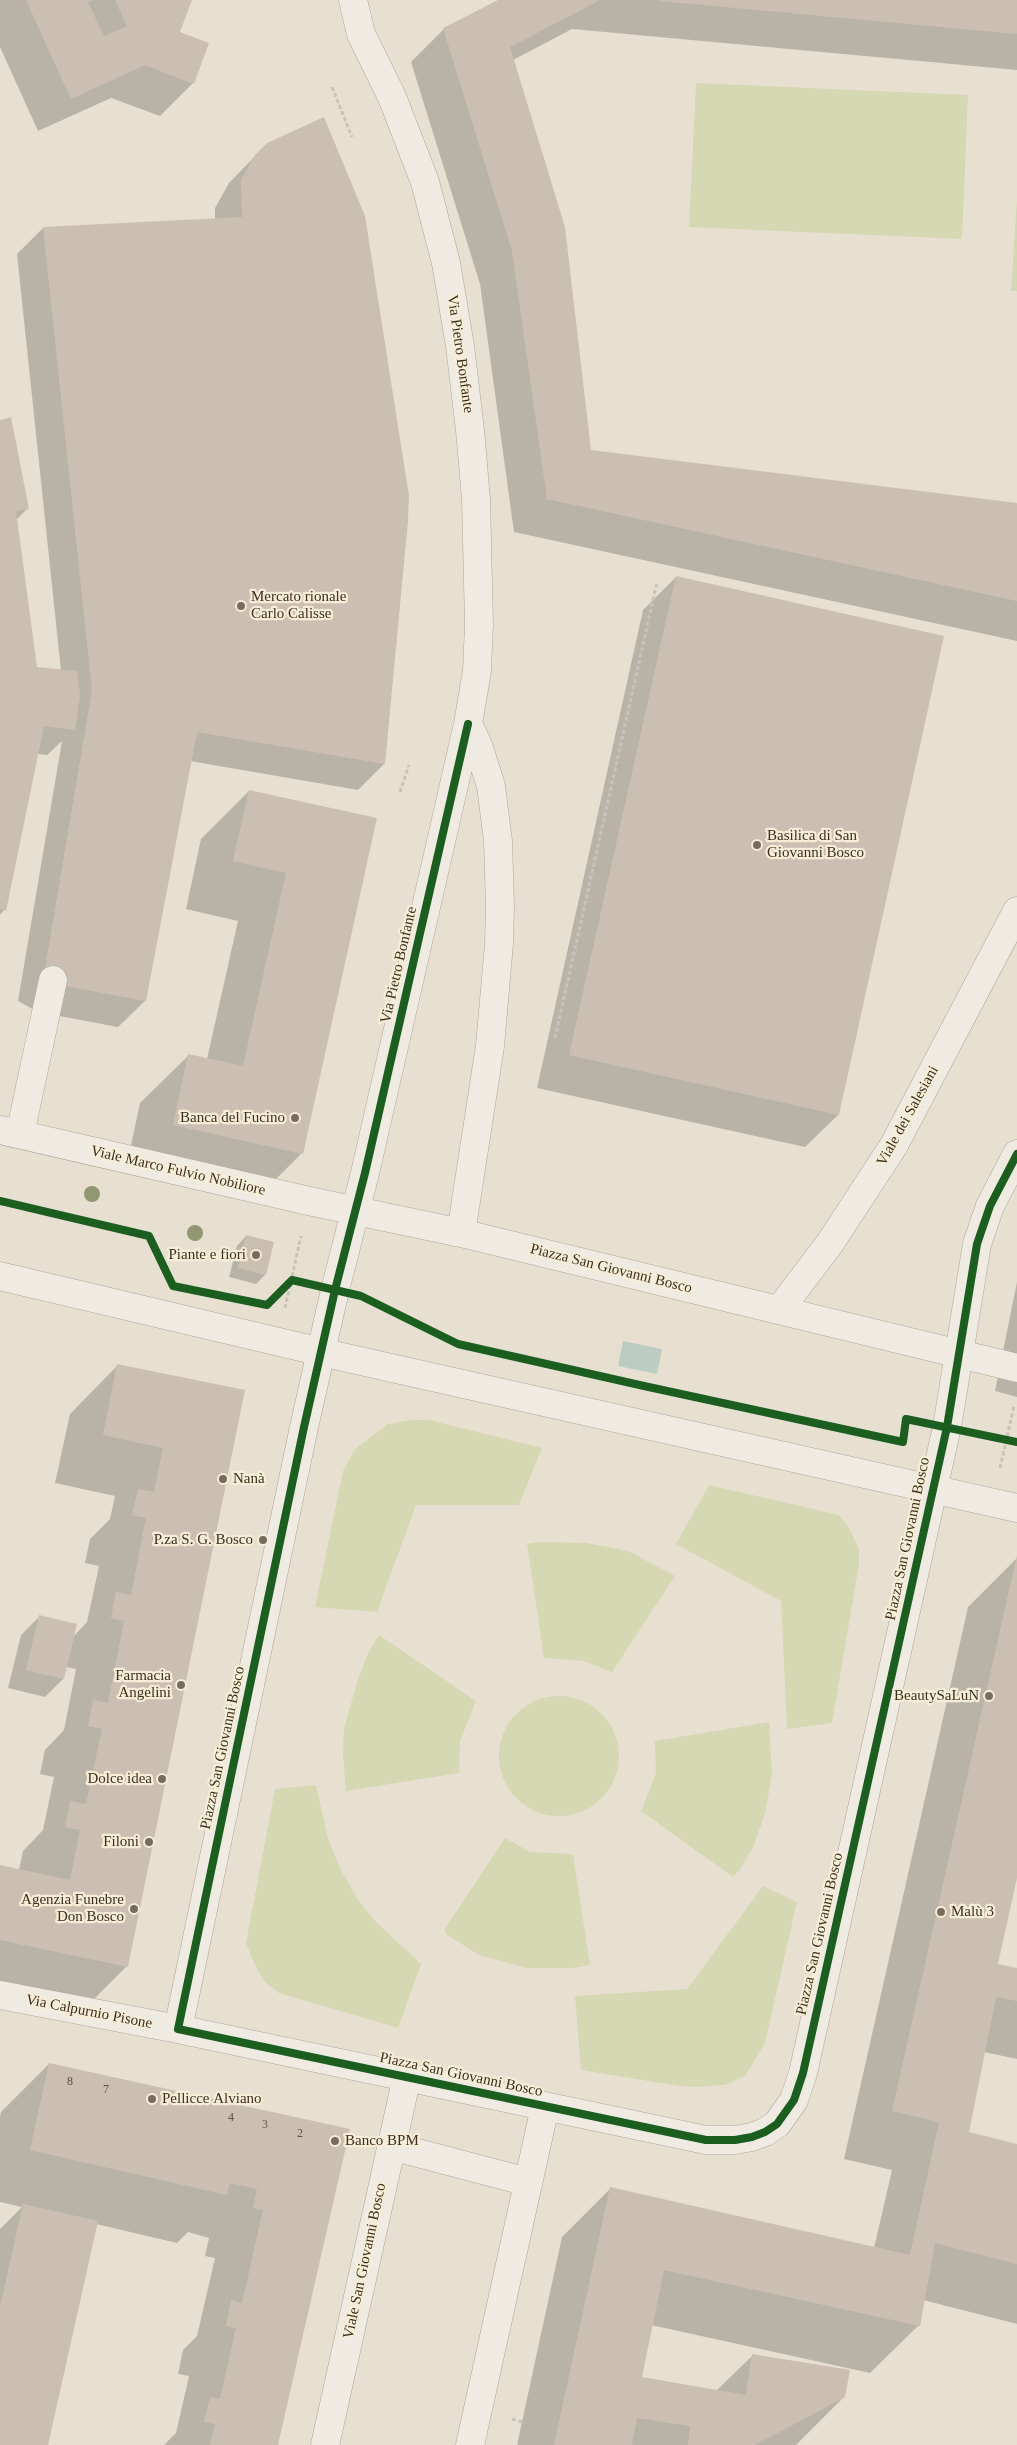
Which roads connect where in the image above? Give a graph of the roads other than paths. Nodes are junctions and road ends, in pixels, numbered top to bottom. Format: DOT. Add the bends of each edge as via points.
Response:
graph roads {
  1 [pos="353,0"];
  2 [pos="468,724"];
  3 [pos="1017,912"];
  4 [pos="54,980"];
  5 [pos="10,1132"];
  6 [pos="1017,1154"];
  7 [pos="356,1211"];
  8 [pos="461,1233"];
  9 [pos="0,1276"];
  10 [pos="780,1309"];
  11 [pos="321,1352"];
  12 [pos="959,1353"];
  13 [pos="1017,1368"];
  14 [pos="932,1490"];
  15 [pos="1017,1508"];
  16 [pos="0,1995"];
  17 [pos="178,2029"];
  18 [pos="407,2077"];
  19 [pos="545,2107"];
  20 [pos="391,2146"];
  21 [pos="528,2182"];
  22 [pos="325,2445"];
  23 [pos="470,2445"];
  1 -- 2 [label="street, Via Pietro Bonfante" via="361,34 392,97 425,182 456,318 476,499 479,633 476,679"];
  2 -- 7 [label="street, Via Pietro Bonfante"];
  2 -- 8 [label="street" via="491,786 498,841 500,906 490,1046"];
  3 -- 10 [label="street, Viale dei Salesiani" via="894,1145 830,1243"];
  4 -- 5 [label="street"];
  5 -- 7 [label="street, Viale Marco Fulvio Nobiliore"];
  6 -- 12 [label="street" via="990,1206 977,1244"];
  7 -- 8 [label="street, Piazza San Giovanni Bosco"];
  7 -- 11 [label="street, Piazza San Giovanni Bosco"];
  8 -- 10 [label="street, Piazza San Giovanni Bosco"];
  9 -- 11 [label="street"];
  10 -- 12 [label="street, Piazza San Giovanni Bosco"];
  11 -- 14 [label="street, Piazza San Giovanni Bosco"];
  11 -- 17 [label="street, Piazza San Giovanni Bosco"];
  12 -- 13 [label="street"];
  12 -- 14 [label="street, Piazza San Giovanni Bosco" via="947,1427"];
  14 -- 15 [label="street"];
  14 -- 19 [label="street, Piazza San Giovanni Bosco" via="803,2073 786,2114 765,2132 722,2141"];
  16 -- 17 [label="street, Via Calpurnio Pisone"];
  17 -- 18 [label="street, Piazza San Giovanni Bosco"];
  18 -- 19 [label="street, Piazza San Giovanni Bosco"];
  18 -- 20 [label="street, Viale San Giovanni Bosco"];
  19 -- 21 [label="street"];
  20 -- 21 [label="street"];
  20 -- 22 [label="street, Viale San Giovanni Bosco"];
  21 -- 23 [label="street"];
}
